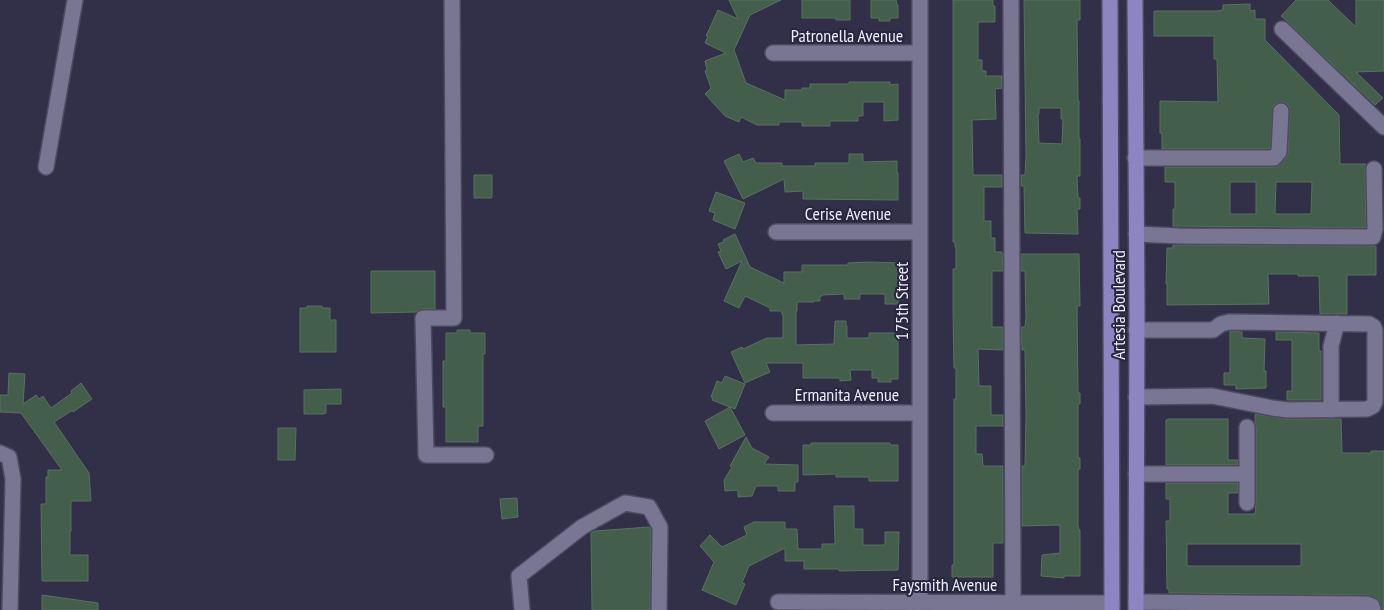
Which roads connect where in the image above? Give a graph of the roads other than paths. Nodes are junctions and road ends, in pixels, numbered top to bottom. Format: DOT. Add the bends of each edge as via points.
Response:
graph roads {
  1 [pos="75,0"];
  2 [pos="452,0"];
  3 [pos="920,0"];
  4 [pos="1011,0"];
  5 [pos="1110,0"];
  6 [pos="1135,0"];
  7 [pos="1282,29"];
  8 [pos="773,53"];
  9 [pos="920,53"];
  10 [pos="1280,111"];
  11 [pos="1384,126"];
  12 [pos="1136,158"];
  13 [pos="46,167"];
  14 [pos="1374,169"];
  15 [pos="776,232"];
  16 [pos="920,232"];
  17 [pos="1136,234"];
  18 [pos="1337,323"];
  19 [pos="1136,330"];
  20 [pos="1136,397"];
  21 [pos="1331,410"];
  22 [pos="773,413"];
  23 [pos="920,413"];
  24 [pos="1247,428"];
  25 [pos="486,454"];
  26 [pos="4,455"];
  27 [pos="1136,474"];
  28 [pos="1247,474"];
  29 [pos="1247,503"];
  30 [pos="778,602"];
  31 [pos="920,602"];
  32 [pos="1013,603"];
  33 [pos="1112,606"];
  34 [pos="1136,606"];
  35 [pos="1336,607"];
  36 [pos="10,610"];
  37 [pos="522,610"];
  38 [pos="659,610"];
  39 [pos="1373,610"];
  1 -- 13 [label="street"];
  2 -- 25 [label="street" via="454,318 422,318 426,454"];
  3 -- 9 [label="street, 175th Street"];
  4 -- 32 [label="street"];
  5 -- 33 [label="main road, Artesia Boulevard"];
  6 -- 12 [label="main road, Artesia Boulevard"];
  7 -- 11 [label="street"];
  8 -- 9 [label="street, Patronella Avenue"];
  9 -- 16 [label="street, 175th Street"];
  10 -- 12 [label="street" via="1279,152 1274,158"];
  12 -- 17 [label="main road, Artesia Boulevard"];
  14 -- 17 [label="street" via="1374,238"];
  15 -- 16 [label="street, Cerise Avenue"];
  16 -- 23 [label="street, 175th Street"];
  17 -- 19 [label="main road, Artesia Boulevard"];
  18 -- 19 [label="street" via="1229,322 1213,330"];
  18 -- 21 [label="street" via="1331,346"];
  18 -- 21 [label="street" via="1374,327 1375,402 1367,409"];
  19 -- 20 [label="main road, Artesia Boulevard"];
  20 -- 21 [label="street" via="1212,396 1288,410"];
  20 -- 27 [label="main road, Artesia Boulevard"];
  22 -- 23 [label="street, Ermanita Avenue"];
  23 -- 31 [label="street, 175th Street"];
  24 -- 28 [label="street"];
  26 -- 36 [label="street" via="13,479"];
  27 -- 28 [label="street"];
  27 -- 34 [label="main road, Artesia Boulevard"];
  28 -- 29 [label="street"];
  30 -- 31 [label="street, Faysmith Avenue"];
  31 -- 32 [label="street, Faysmith Avenue"];
  32 -- 33 [label="street, Faysmith Avenue"];
  34 -- 35 [label="street"];
  35 -- 39 [label="street" via="1367,604"];
  37 -- 38 [label="street" via="519,576 582,527 625,504 649,507 660,526"];
}
